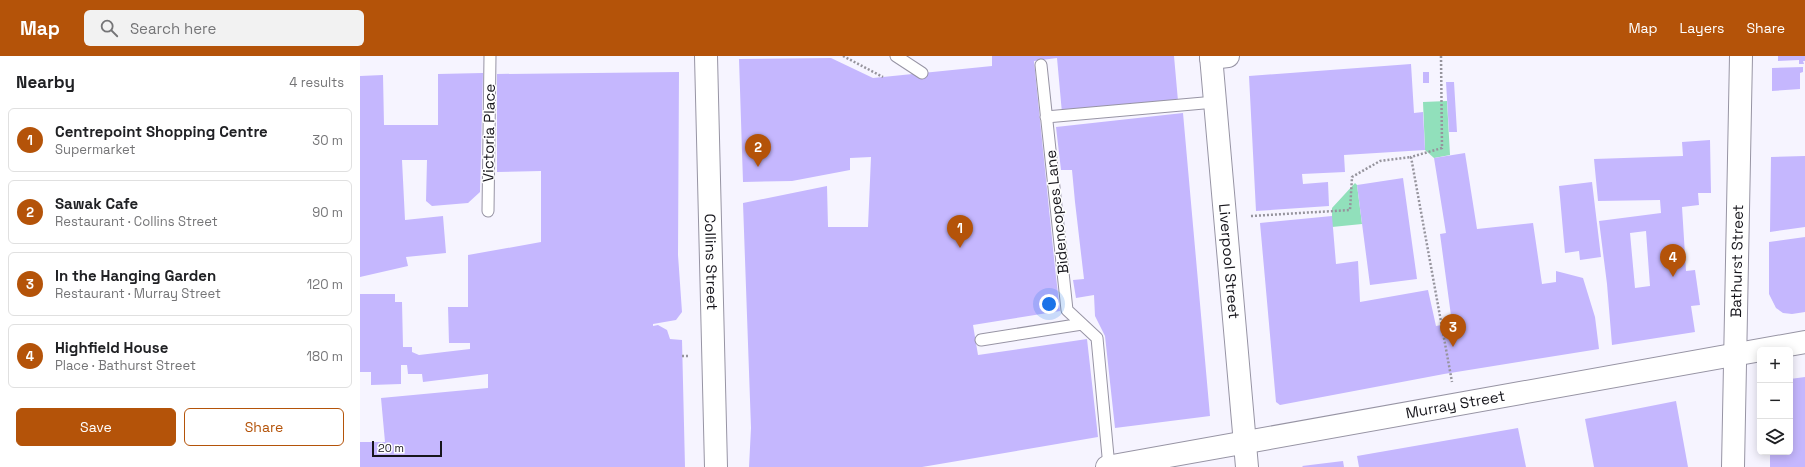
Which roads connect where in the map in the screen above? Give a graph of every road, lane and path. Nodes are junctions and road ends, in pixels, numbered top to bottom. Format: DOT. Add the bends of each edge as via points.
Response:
graph roads {
  1 [pos="490,56"];
  2 [pos="706,56"];
  3 [pos="843,56"];
  4 [pos="896,56"];
  5 [pos="1441,56"];
  6 [pos="1741,56"];
  7 [pos="1216,57"];
  8 [pos="1041,65"];
  9 [pos="922,73"];
  10 [pos="883,77"];
  11 [pos="1215,102"];
  12 [pos="1046,117"];
  13 [pos="1411,157"];
  14 [pos="488,211"];
  15 [pos="1252,216"];
  16 [pos="1082,324"];
  17 [pos="981,340"];
  18 [pos="1805,342"];
  19 [pos="1736,354"];
  20 [pos="682,356"];
  21 [pos="689,356"];
  22 [pos="1456,404"];
  23 [pos="1244,442"];
  24 [pos="716,467"];
  25 [pos="1108,467"];
  26 [pos="1247,467"];
  27 [pos="1733,467"];
  1 -- 14 [label="lane, Victoria Place"];
  2 -- 24 [label="main road, Collins Street"];
  3 -- 10 [label="path"];
  4 -- 9 [label="lane"];
  5 -- 13 [label="path" via="1442,148"];
  6 -- 19 [label="main road, Bathurst Street"];
  7 -- 11 [label="main road, Liverpool Street"];
  8 -- 12 [label="lane, Bidencopes Lane"];
  11 -- 12 [label="lane"];
  11 -- 23 [label="main road, Liverpool Street"];
  12 -- 16 [label="lane, Bidencopes Lane" via="1067,310"];
  13 -- 15 [label="path" via="1380,161 1352,177 1350,210"];
  13 -- 22 [label="path"];
  16 -- 17 [label="lane"];
  16 -- 25 [label="lane, Bidencopes Lane" via="1097,338"];
  18 -- 19 [label="main road, Murray Street"];
  19 -- 22 [label="main road, Murray Street"];
  19 -- 27 [label="main road, Bathurst Street"];
  20 -- 21 [label="path"];
  22 -- 23 [label="main road, Murray Street"];
  23 -- 25 [label="main road, Murray Street"];
  23 -- 26 [label="main road, Liverpool Street"];
}
